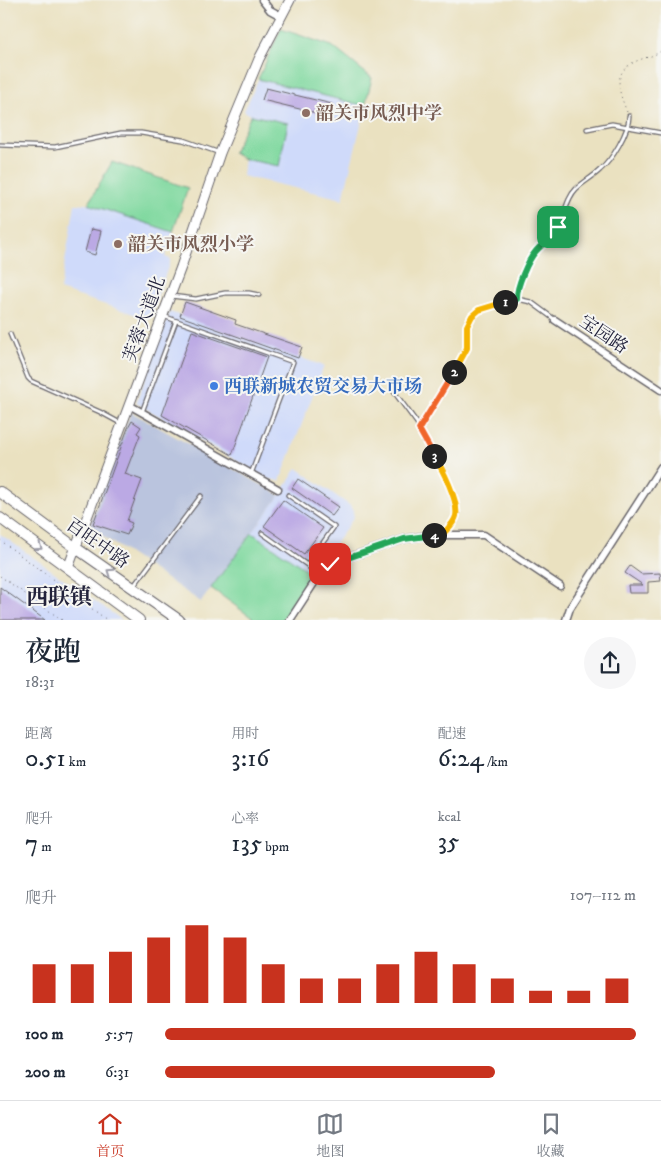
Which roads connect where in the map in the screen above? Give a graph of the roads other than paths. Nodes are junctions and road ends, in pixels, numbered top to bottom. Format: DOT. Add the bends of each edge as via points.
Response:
graph roads {
  1 [pos="262,0"];
  2 [pos="290,0"];
  3 [pos="281,16"];
  4 [pos="629,116"];
  5 [pos="628,126"];
  6 [pos="587,129"];
  7 [pos="661,133"];
  8 [pos="0,145"];
  9 [pos="220,153"];
  10 [pos="259,295"];
  11 [pos="170,296"];
  12 [pos="517,299"];
  13 [pos="162,316"];
  14 [pos="555,320"];
  15 [pos="176,321"];
  16 [pos="10,334"];
  17 [pos="392,389"];
  18 [pos="661,390"];
  19 [pos="129,405"];
  20 [pos="142,413"];
  21 [pos="122,424"];
  22 [pos="419,429"];
  23 [pos="661,467"];
  24 [pos="251,474"];
  25 [pos="278,489"];
  26 [pos="0,492"];
  27 [pos="288,495"];
  28 [pos="201,496"];
  29 [pos="0,518"];
  30 [pos="262,533"];
  31 [pos="442,535"];
  32 [pos="76,548"];
  33 [pos="307,565"];
  34 [pos="68,568"];
  35 [pos="318,577"];
  36 [pos="560,586"];
  37 [pos="133,588"];
  38 [pos="139,620"];
  39 [pos="178,620"];
  40 [pos="290,620"];
  41 [pos="566,620"];
  1 -- 3 [label="street"];
  2 -- 3 [label="main road, 芙蓉大道北"];
  3 -- 9 [label="main road, 芙蓉大道北" via="244,91"];
  4 -- 5 [label="lane"];
  5 -- 6 [label="lane" via="612,124"];
  5 -- 7 [label="lane"];
  5 -- 12 [label="lane" via="603,168 576,189 551,238 536,251 516,290"];
  8 -- 9 [label="lane" via="54,147 121,133 140,133 183,140"];
  9 -- 11 [label="main road, 芙蓉大道北"];
  10 -- 11 [label="lane" via="225,293 196,300"];
  11 -- 13 [label="main road, 芙蓉大道北"];
  12 -- 14 [label="lane" via="530,302"];
  12 -- 22 [label="lane" via="479,310 472,316 467,326 467,348"];
  13 -- 15 [label="lane"];
  13 -- 19 [label="main road, 芙蓉大道北"];
  14 -- 18 [label="street, 宝园路"];
  15 -- 20 [label="lane"];
  15 -- 24 [label="lane" via="293,362"];
  16 -- 21 [label="lane" via="31,381"];
  17 -- 22 [label="lane"];
  19 -- 20 [label="street"];
  19 -- 21 [label="main road, 芙蓉大道北"];
  20 -- 24 [label="street"];
  21 -- 32 [label="main road, 芙蓉大道北"];
  22 -- 31 [label="lane" via="444,473 457,514"];
  23 -- 41 [label="street" via="570,608"];
  24 -- 25 [label="street"];
  26 -- 32 [label="main road, 百旺中路"];
  27 -- 33 [label="lane" via="334,527"];
  28 -- 37 [label="lane"];
  29 -- 34 [label="main road, one-way"];
  30 -- 33 [label="lane"];
  31 -- 35 [label="street" via="404,539 334,561"];
  31 -- 36 [label="street" via="484,534"];
  32 -- 34 [label="main road, 芙蓉大道北"];
  37 -- 32 [label="main road, 百旺中路, one-way"];
  33 -- 35 [label="lane"];
  34 -- 38 [label="main road"];
  35 -- 40 [label="street"];
  37 -- 39 [label="main road, 百旺中路"];
}
